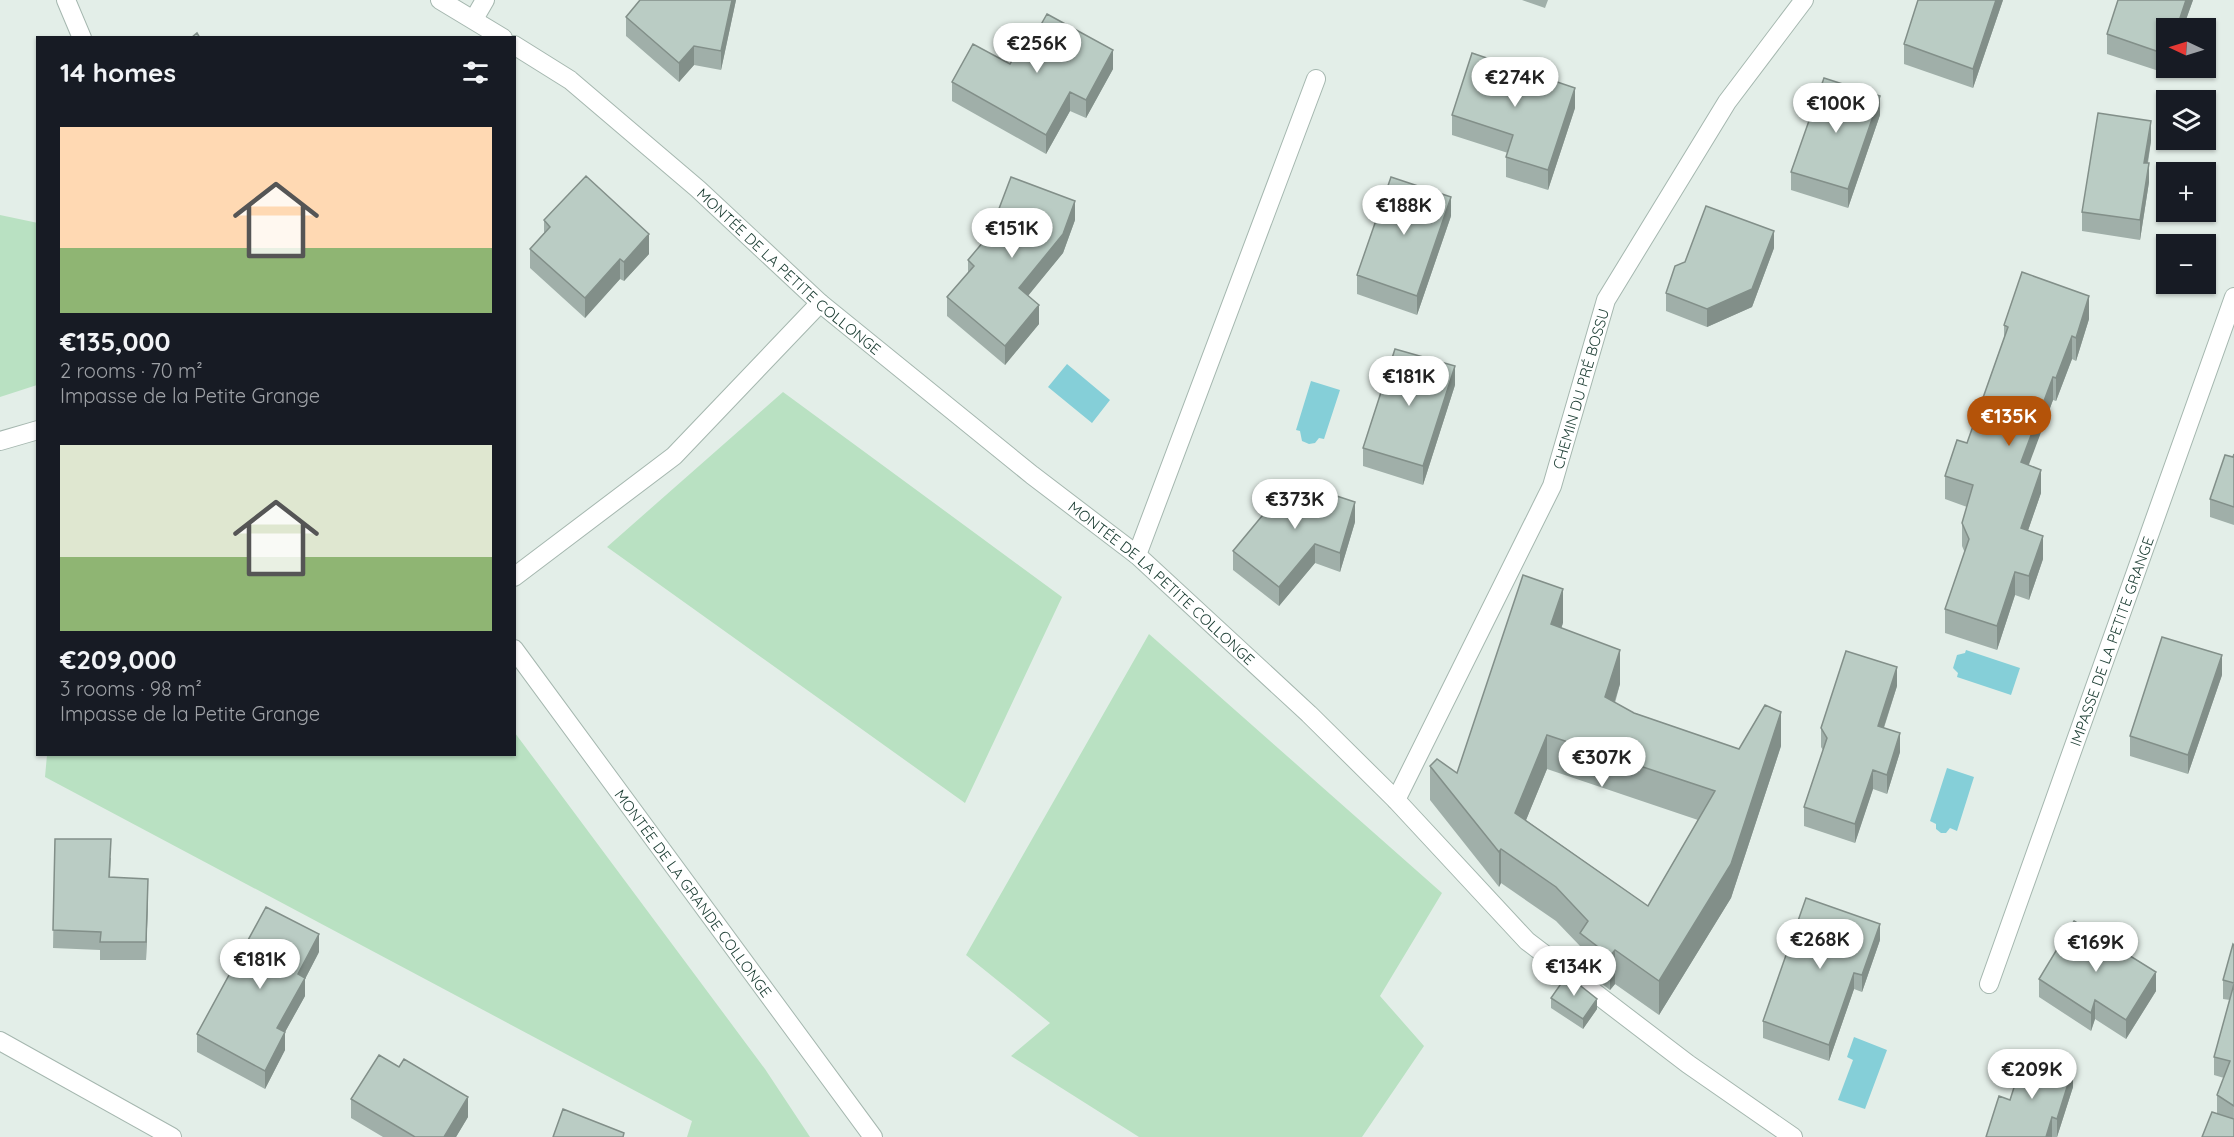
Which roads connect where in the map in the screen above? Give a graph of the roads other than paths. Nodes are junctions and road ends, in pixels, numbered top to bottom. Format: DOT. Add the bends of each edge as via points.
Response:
graph roads {
  1 [pos="66,0"];
  2 [pos="440,0"];
  3 [pos="485,0"];
  4 [pos="1804,0"];
  5 [pos="474,19"];
  6 [pos="81,36"];
  7 [pos="500,36"];
  8 [pos="516,46"];
  9 [pos="1316,79"];
  10 [pos="2234,297"];
  11 [pos="820,303"];
  12 [pos="36,431"];
  13 [pos="0,441"];
  14 [pos="1137,555"];
  15 [pos="516,576"];
  16 [pos="516,652"];
  17 [pos="1396,800"];
  18 [pos="1989,984"];
  19 [pos="0,1041"];
  20 [pos="172,1137"];
  21 [pos="873,1137"];
  22 [pos="1793,1137"];
  1 -- 6 [label="street"];
  2 -- 5 [label="street"];
  3 -- 5 [label="street"];
  4 -- 17 [label="street, CHEMIN DU PRÉ BOSSU" via="1727,102 1606,300 1552,486"];
  5 -- 7 [label="street"];
  8 -- 11 [label="street, MONTÉE DE LA PETITE COLLONGE" via="579,87 698,189"];
  9 -- 14 [label="street"];
  10 -- 18 [label="street, IMPASSE DE LA PETITE GRANGE"];
  11 -- 14 [label="street, MONTÉE DE LA PETITE COLLONGE"];
  11 -- 15 [label="street" via="674,456"];
  12 -- 13 [label="street"];
  14 -- 17 [label="street, MONTÉE DE LA PETITE COLLONGE"];
  16 -- 21 [label="street, MONTÉE DE LA GRANDE COLLONGE"];
  17 -- 22 [label="street, MONTÉE DE LA PETITE COLLONGE" via="1527,941 1688,1064"];
  19 -- 20 [label="street"];
}
